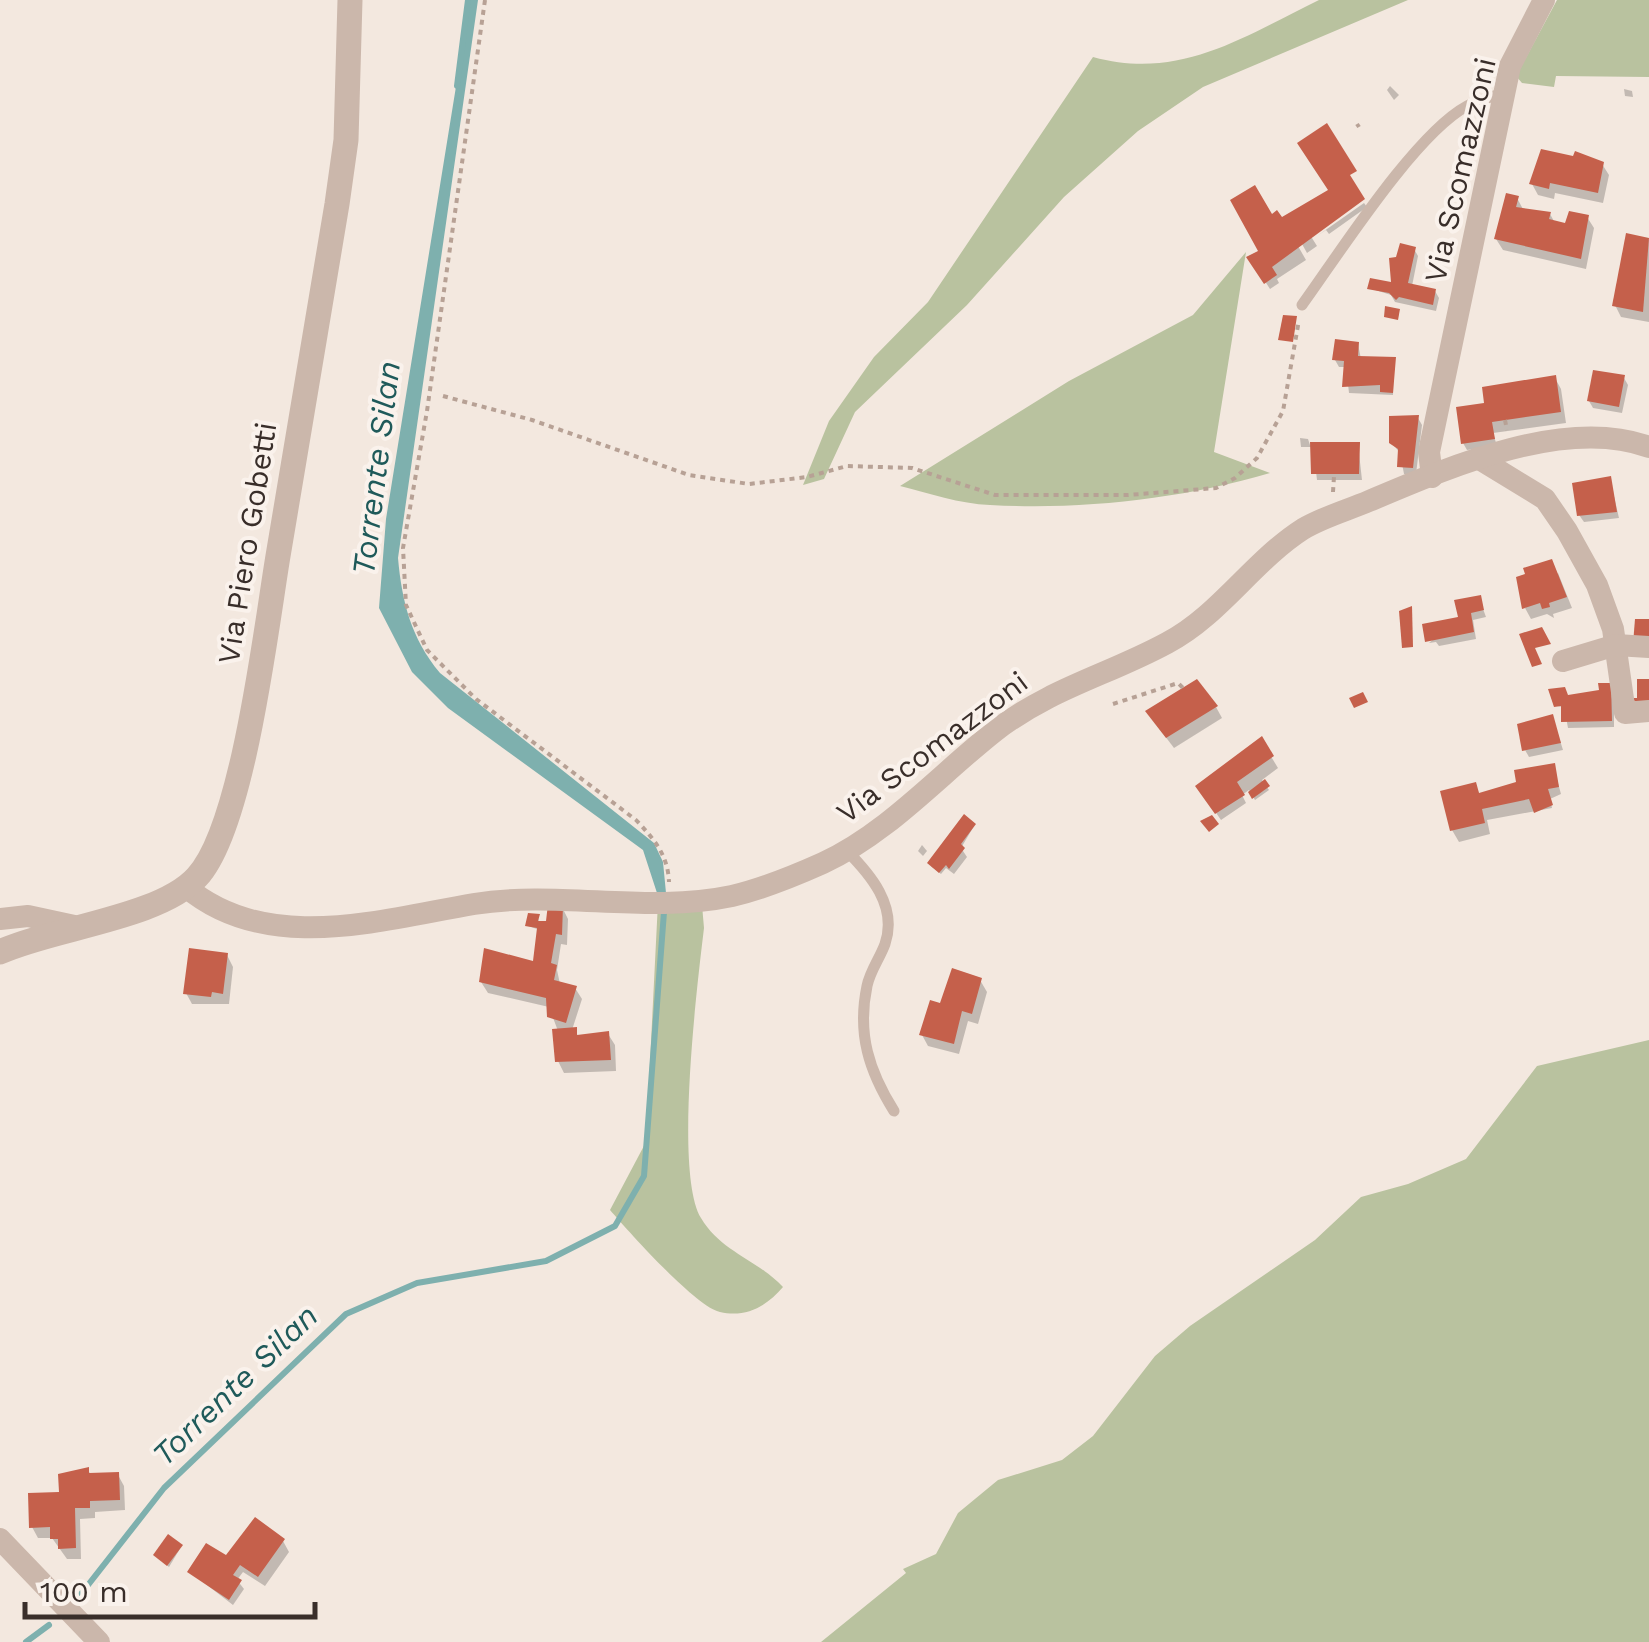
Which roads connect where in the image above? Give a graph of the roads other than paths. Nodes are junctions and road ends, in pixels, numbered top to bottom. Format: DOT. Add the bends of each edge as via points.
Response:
graph roads {
  1 [pos="350,0"];
  2 [pos="1544,0"];
  3 [pos="1504,93"];
  4 [pos="1302,304"];
  5 [pos="1649,447"];
  6 [pos="1478,458"];
  7 [pos="1432,477"];
  8 [pos="1616,645"];
  9 [pos="1649,647"];
  10 [pos="1563,660"];
  11 [pos="1649,711"];
  12 [pos="846,850"];
  13 [pos="186,887"];
  14 [pos="0,919"];
  15 [pos="79,926"];
  16 [pos="0,952"];
  17 [pos="894,1111"];
  18 [pos="0,1539"];
  19 [pos="99,1642"];
  1 -- 13 [label="street, Via Piero Gobetti" via="346,140 257,684 228,814 214,852"];
  2 -- 3 [label="street, Via Scomazzoni" via="1510,66"];
  3 -- 4 [label="lane" via="1467,106 1442,126 1380,196"];
  3 -- 7 [label="street, Via Scomazzoni" via="1428,452"];
  5 -- 6 [label="street, Via Scomazzoni" via="1601,438"];
  6 -- 7 [label="street, Via Scomazzoni"];
  6 -- 8 [label="street" via="1546,499 1597,585"];
  7 -- 12 [label="street, Via Scomazzoni" via="1304,528 1192,627 1032,704"];
  8 -- 9 [label="street"];
  8 -- 10 [label="street"];
  8 -- 11 [label="street" via="1625,713"];
  12 -- 13 [label="street, Via Scomazzoni" via="731,896 669,902 525,899 296,928 216,908"];
  12 -- 17 [label="lane" via="874,878 888,914 887,940 868,982 864,1048"];
  13 -- 15 [label="street"];
  14 -- 15 [label="street" via="28,916"];
  15 -- 16 [label="street"];
  18 -- 19 [label="street"];
}
